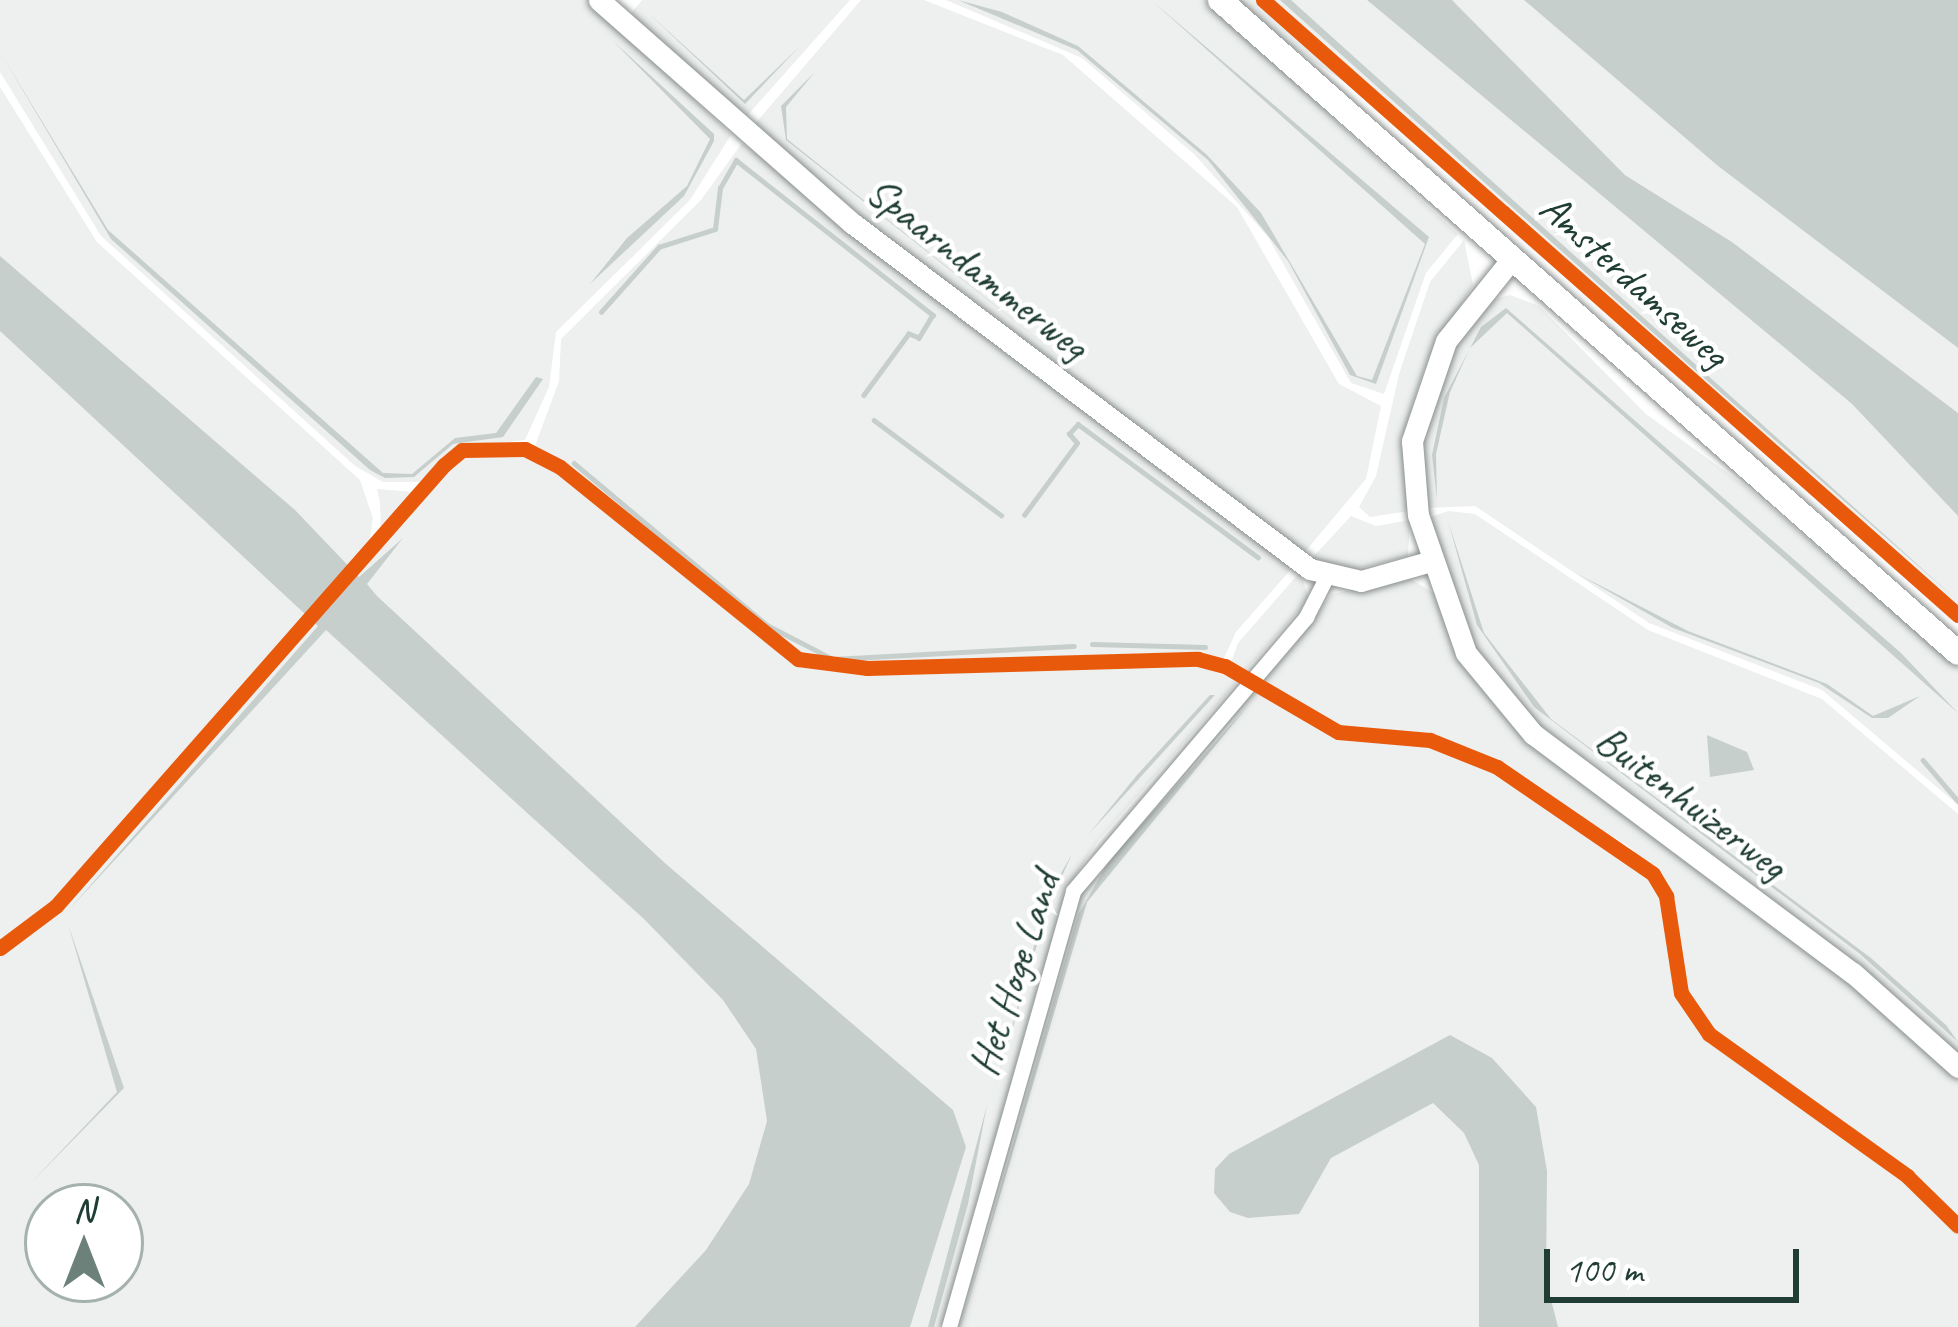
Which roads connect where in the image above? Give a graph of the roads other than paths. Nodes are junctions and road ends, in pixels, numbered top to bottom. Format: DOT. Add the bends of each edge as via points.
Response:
graph roads {
  1 [pos="598,0"];
  2 [pos="1220,0"];
  3 [pos="1510,261"];
  4 [pos="1431,561"];
  5 [pos="1326,578"];
  6 [pos="1958,653"];
  7 [pos="1958,1067"];
  8 [pos="949,1327"];
  1 -- 5 [label="street, Spaarndammerweg" via="870,238"];
  2 -- 3 [label="main road, Amsterdamseweg"];
  3 -- 4 [label="street, Buitenhuizerweg" via="1455,326 1420,404 1412,473"];
  3 -- 6 [label="main road, Amsterdamseweg"];
  4 -- 5 [label="street" via="1361,581"];
  4 -- 7 [label="street, Buitenhuizerweg" via="1466,653 1516,719 1853,973"];
  5 -- 8 [label="street, Het Hoge Land" via="1306,617 1073,891"];
}
